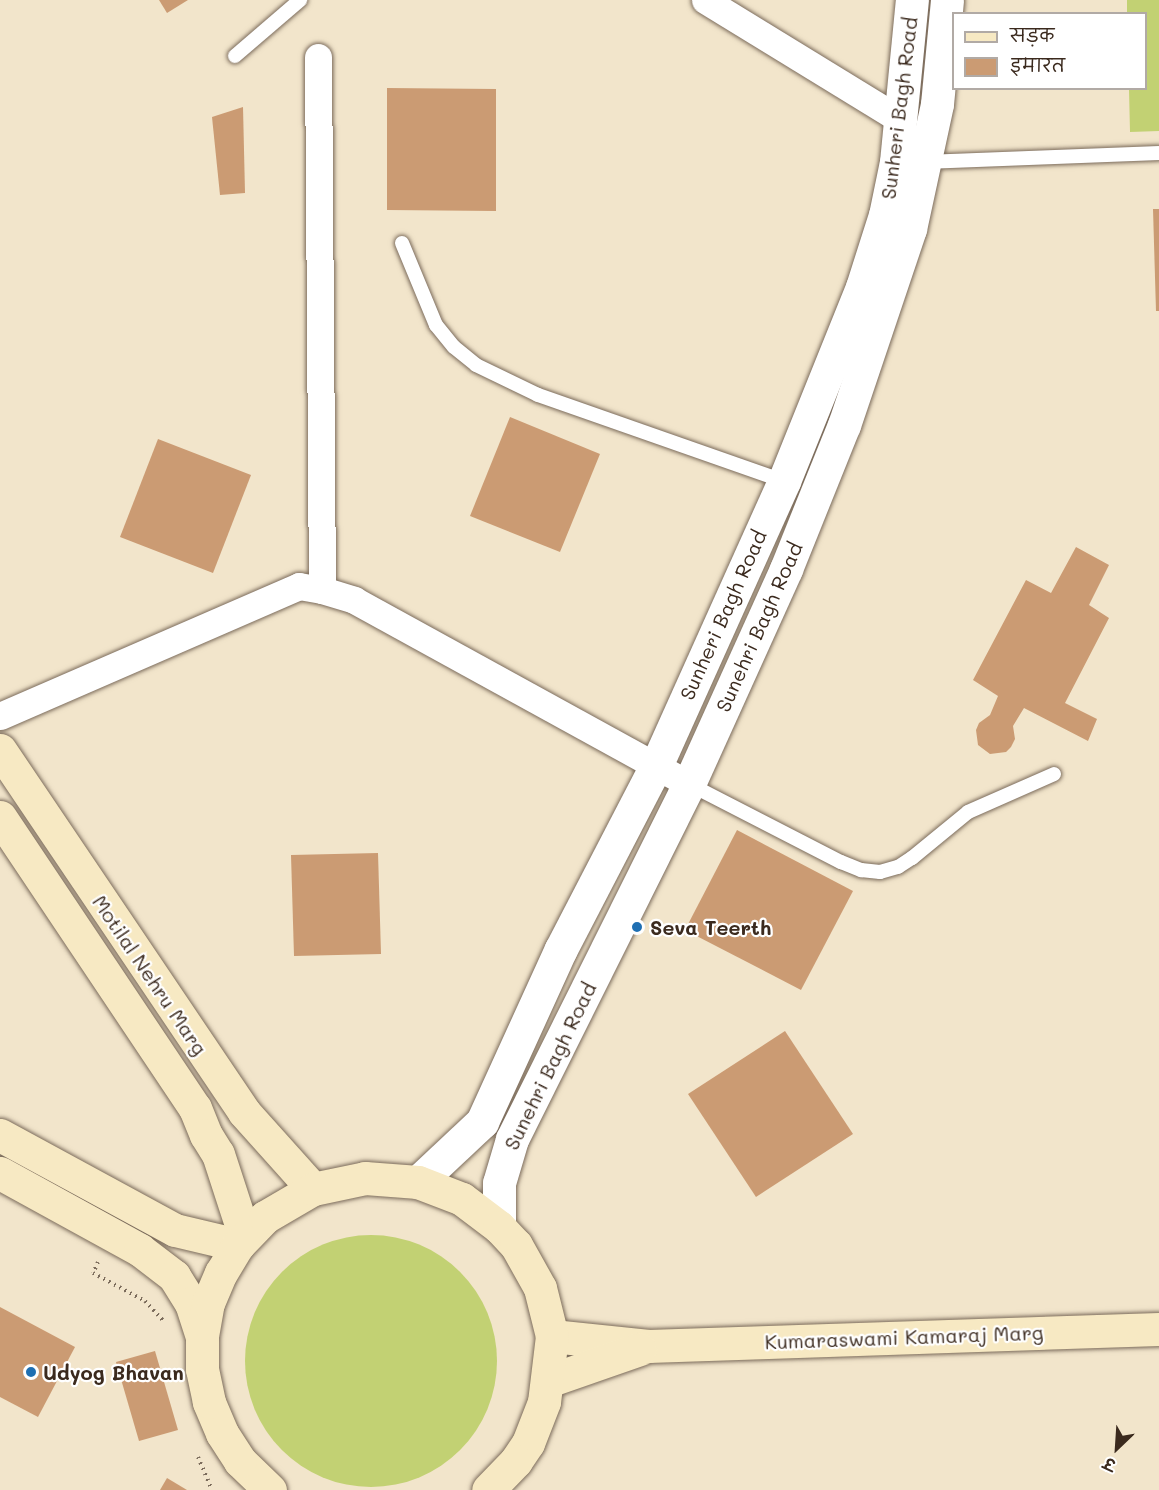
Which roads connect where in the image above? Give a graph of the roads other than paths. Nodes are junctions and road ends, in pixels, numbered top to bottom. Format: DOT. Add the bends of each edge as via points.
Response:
graph roads {
  1 [pos="300,0"];
  2 [pos="705,0"];
  3 [pos="912,0"];
  4 [pos="947,0"];
  5 [pos="235,57"];
  6 [pos="318,57"];
  7 [pos="901,120"];
  8 [pos="1159,153"];
  9 [pos="925,162"];
  10 [pos="402,243"];
  11 [pos="784,481"];
  12 [pos="322,590"];
  13 [pos="0,716"];
  14 [pos="0,750"];
  15 [pos="656,766"];
  16 [pos="1054,774"];
  17 [pos="689,784"];
  18 [pos="0,817"];
  19 [pos="0,1135"];
  20 [pos="0,1173"];
  21 [pos="418,1182"];
  22 [pos="314,1189"];
  23 [pos="499,1227"];
  24 [pos="242,1241"];
  25 [pos="1159,1329"];
  26 [pos="202,1336"];
  27 [pos="552,1336"];
  28 [pos="648,1346"];
  29 [pos="548,1381"];
  30 [pos="241,1476"];
  31 [pos="270,1490"];
  32 [pos="488,1490"];
  1 -- 5 [label="lane"];
  2 -- 7 [label="street"];
  3 -- 7 [label="street, Sunheri Bagh Road"];
  4 -- 9 [label="street, Sunehri Bagh Road" via="937,104"];
  6 -- 12 [label="street"];
  7 -- 11 [label="street, Sunheri Bagh Road" via="885,215 862,287"];
  8 -- 9 [label="lane"];
  9 -- 17 [label="street, Sunehri Bagh Road" via="910,229 844,425 786,568"];
  10 -- 11 [label="lane" via="436,325 476,365 538,395"];
  11 -- 15 [label="street, Sunheri Bagh Road"];
  12 -- 13 [label="street" via="299,586"];
  12 -- 15 [label="street" via="354,600"];
  14 -- 22 [label="main road, Motilal Nehru Marg" via="244,1112"];
  15 -- 17 [label="street"];
  15 -- 21 [label="street, Sunheri Bagh Road" via="561,949 482,1122"];
  16 -- 17 [label="lane" via="968,812 912,858 880,872 841,862"];
  17 -- 23 [label="street, Sunehri Bagh Road" via="512,1139 499,1184"];
  18 -- 24 [label="main road, Motilal Nehru Marg" via="195,1108 218,1154"];
  19 -- 24 [label="main road" via="175,1230"];
  20 -- 26 [label="main road" via="140,1250 174,1276 191,1302"];
  21 -- 22 [label="main road" via="365,1178"];
  21 -- 23 [label="main road" via="462,1199"];
  22 -- 24 [label="main road" via="265,1217"];
  23 -- 27 [label="main road" via="530,1266 548,1312"];
  24 -- 26 [label="main road" via="221,1273 208,1304"];
  25 -- 28 [label="main road, Kumaraswami Kamaraj Marg"];
  26 -- 30 [label="main road" via="202,1369 209,1402"];
  27 -- 28 [label="main road, Kumaraswami Kamaraj Marg"];
  27 -- 29 [label="main road"];
  28 -- 29 [label="main road, Kumaraswami Kamaraj Marg"];
  29 -- 32 [label="main road" via="528,1443"];
  30 -- 31 [label="main road"];
}
